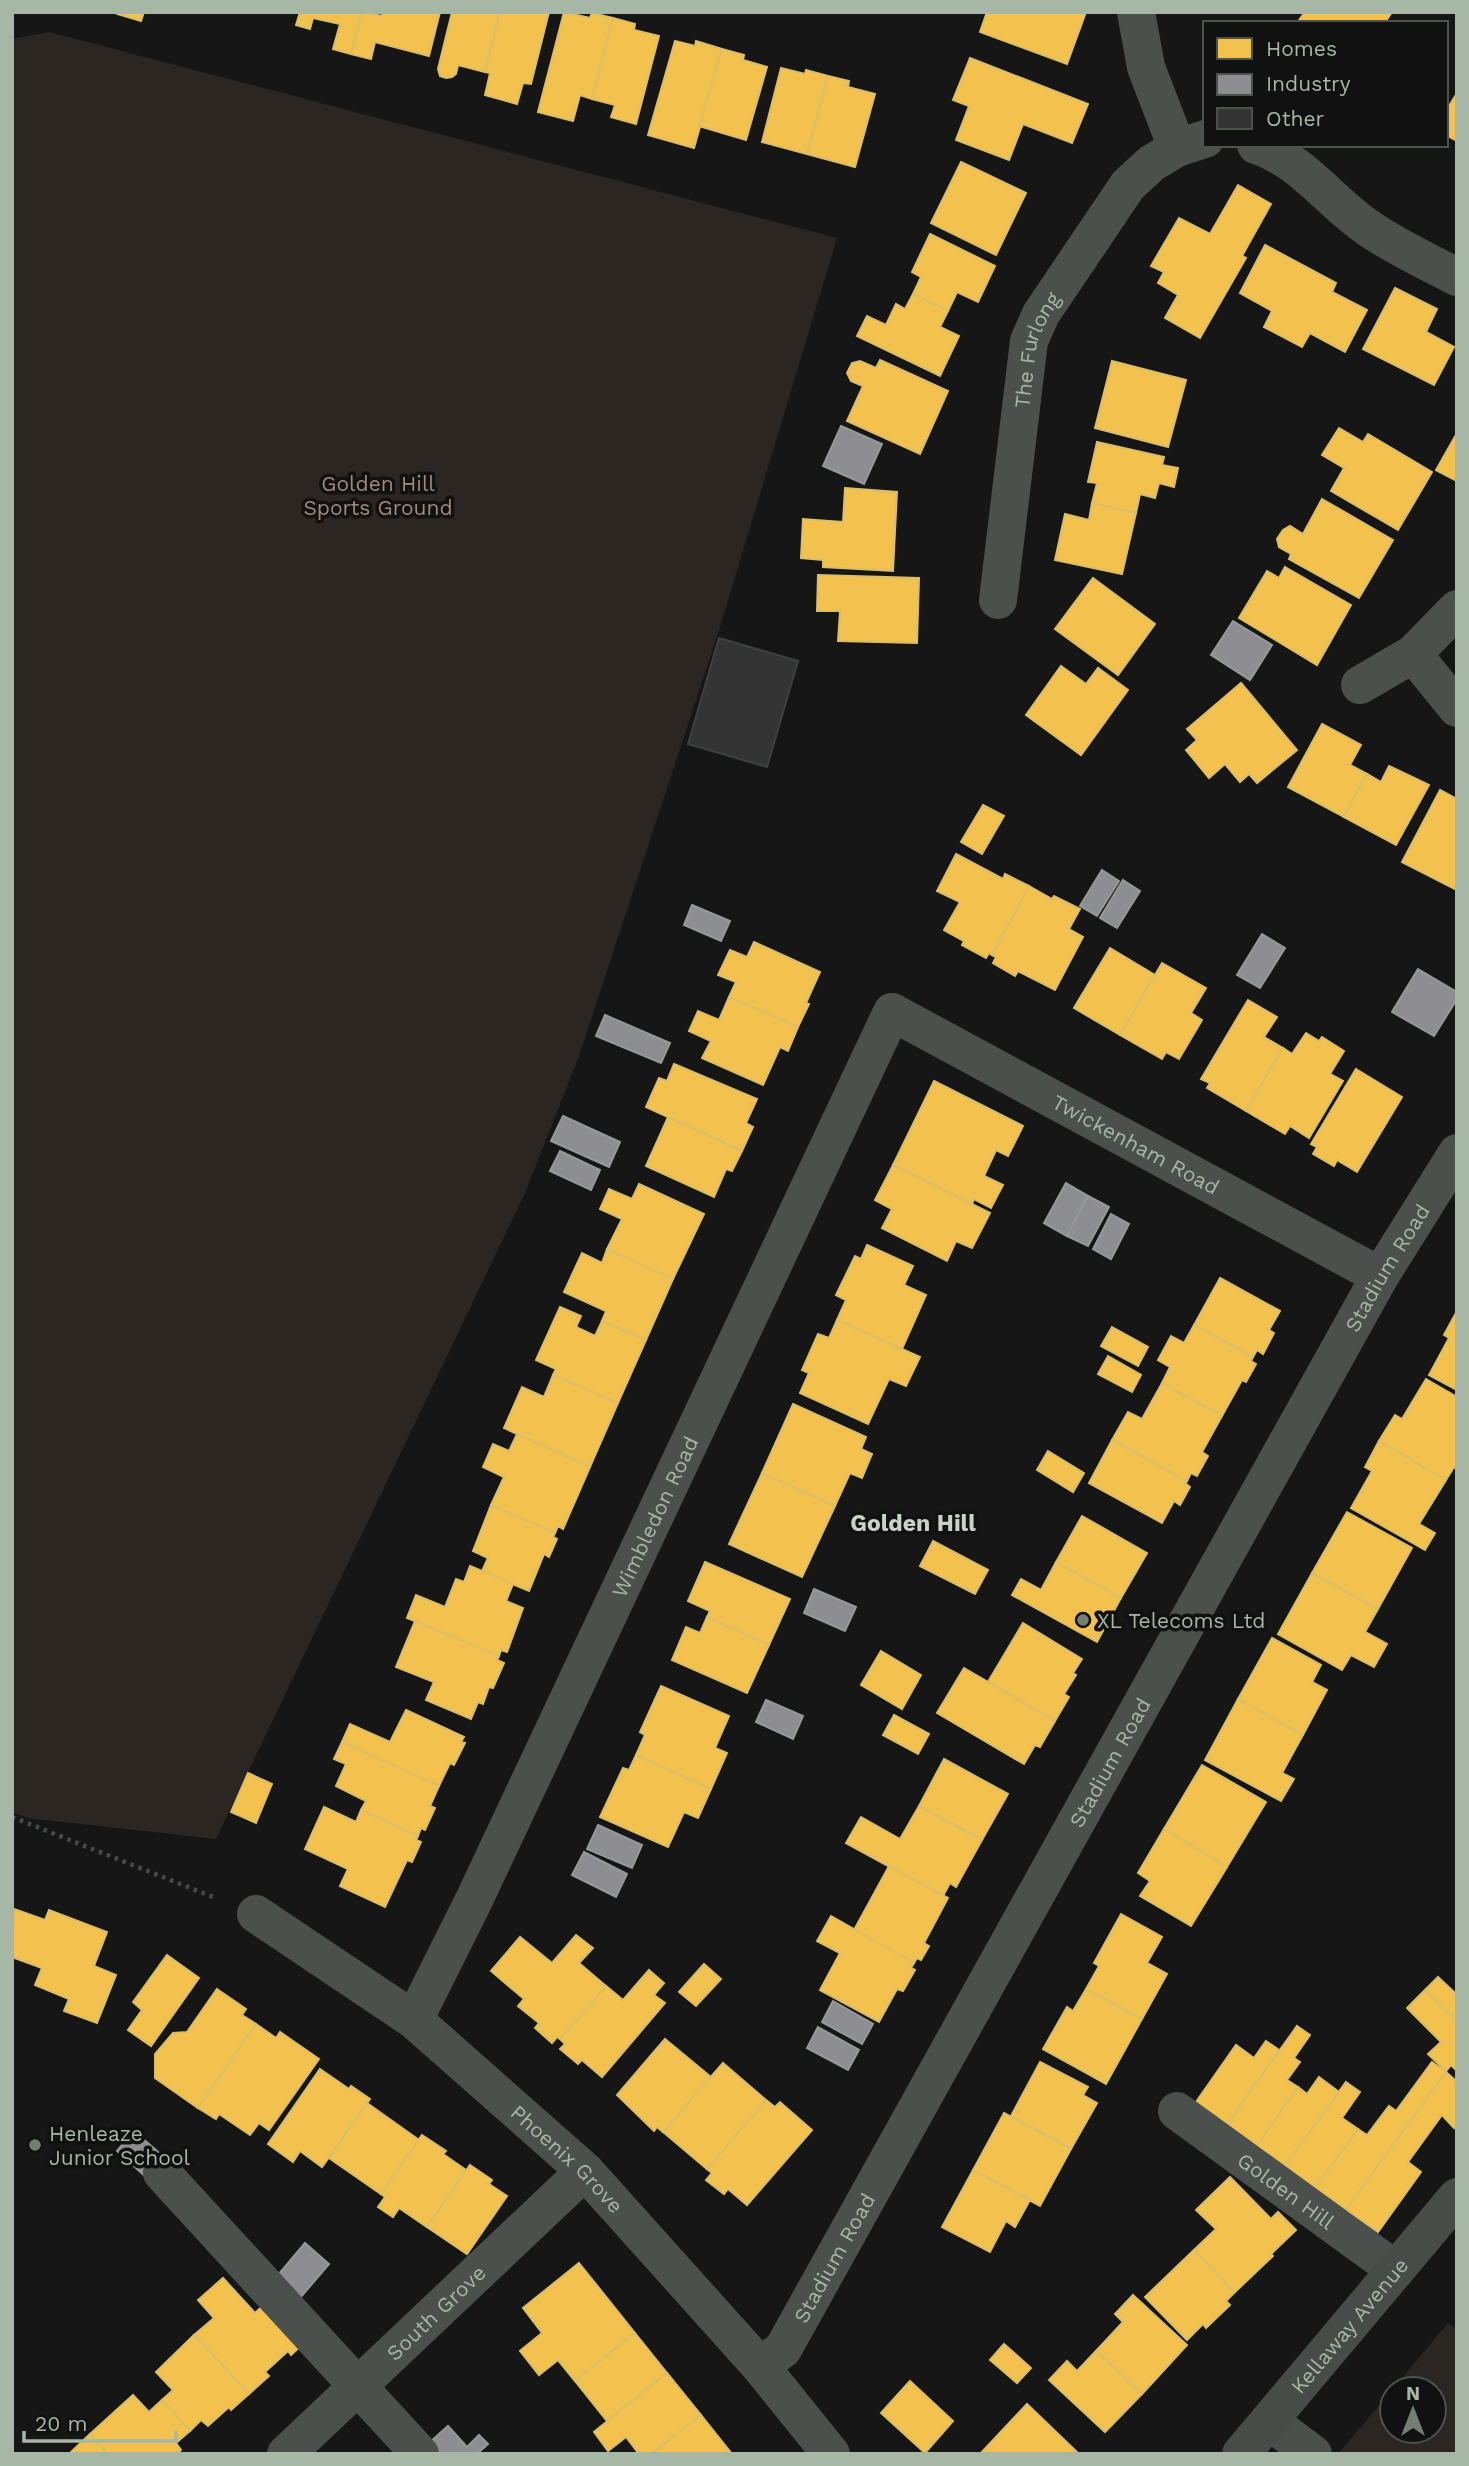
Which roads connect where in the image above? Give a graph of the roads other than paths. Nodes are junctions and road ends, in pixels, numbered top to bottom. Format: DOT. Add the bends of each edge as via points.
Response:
graph roads {
  1 [pos="1136,12"];
  2 [pos="1191,143"];
  3 [pos="1262,147"];
  4 [pos="1457,277"];
  5 [pos="998,600"];
  6 [pos="1457,609"];
  7 [pos="1413,654"];
  8 [pos="1360,685"];
  9 [pos="1457,708"];
  10 [pos="892,1012"];
  11 [pos="1457,1153"];
  12 [pos="1380,1276"];
  13 [pos="256,1914"];
  14 [pos="414,2020"];
  15 [pos="1177,2111"];
  16 [pos="585,2171"];
  17 [pos="162,2173"];
  18 [pos="1457,2197"];
  19 [pos="1396,2270"];
  20 [pos="760,2366"];
  21 [pos="358,2388"];
  22 [pos="1269,2421"];
  23 [pos="286,2454"];
  24 [pos="421,2454"];
  25 [pos="831,2454"];
  26 [pos="1241,2454"];
  27 [pos="1313,2454"];
  1 -- 2 [label="street, The Furlong" via="1146,66"];
  2 -- 5 [label="street, The Furlong" via="1152,163 1128,186 1041,314 1029,341"];
  3 -- 4 [label="street" via="1300,168 1366,227"];
  6 -- 7 [label="street"];
  7 -- 8 [label="street"];
  7 -- 9 [label="street"];
  10 -- 12 [label="street, Twickenham Road"];
  10 -- 14 [label="street, Wimbledon Road"];
  11 -- 12 [label="street, Stadium Road"];
  12 -- 20 [label="street, Stadium Road" via="783,2349"];
  13 -- 14 [label="street, Phoenix Grove"];
  14 -- 16 [label="street, Phoenix Grove"];
  15 -- 19 [label="street, Golden Hill"];
  16 -- 20 [label="street, Phoenix Grove"];
  16 -- 21 [label="street, South Grove"];
  17 -- 21 [label="street"];
  18 -- 19 [label="main road, Kellaway Avenue"];
  19 -- 22 [label="main road, Kellaway Avenue"];
  20 -- 25 [label="street, Phoenix Grove"];
  21 -- 23 [label="street, South Grove"];
  21 -- 24 [label="street"];
  22 -- 26 [label="main road, Kellaway Avenue"];
  22 -- 27 [label="street"];
}
